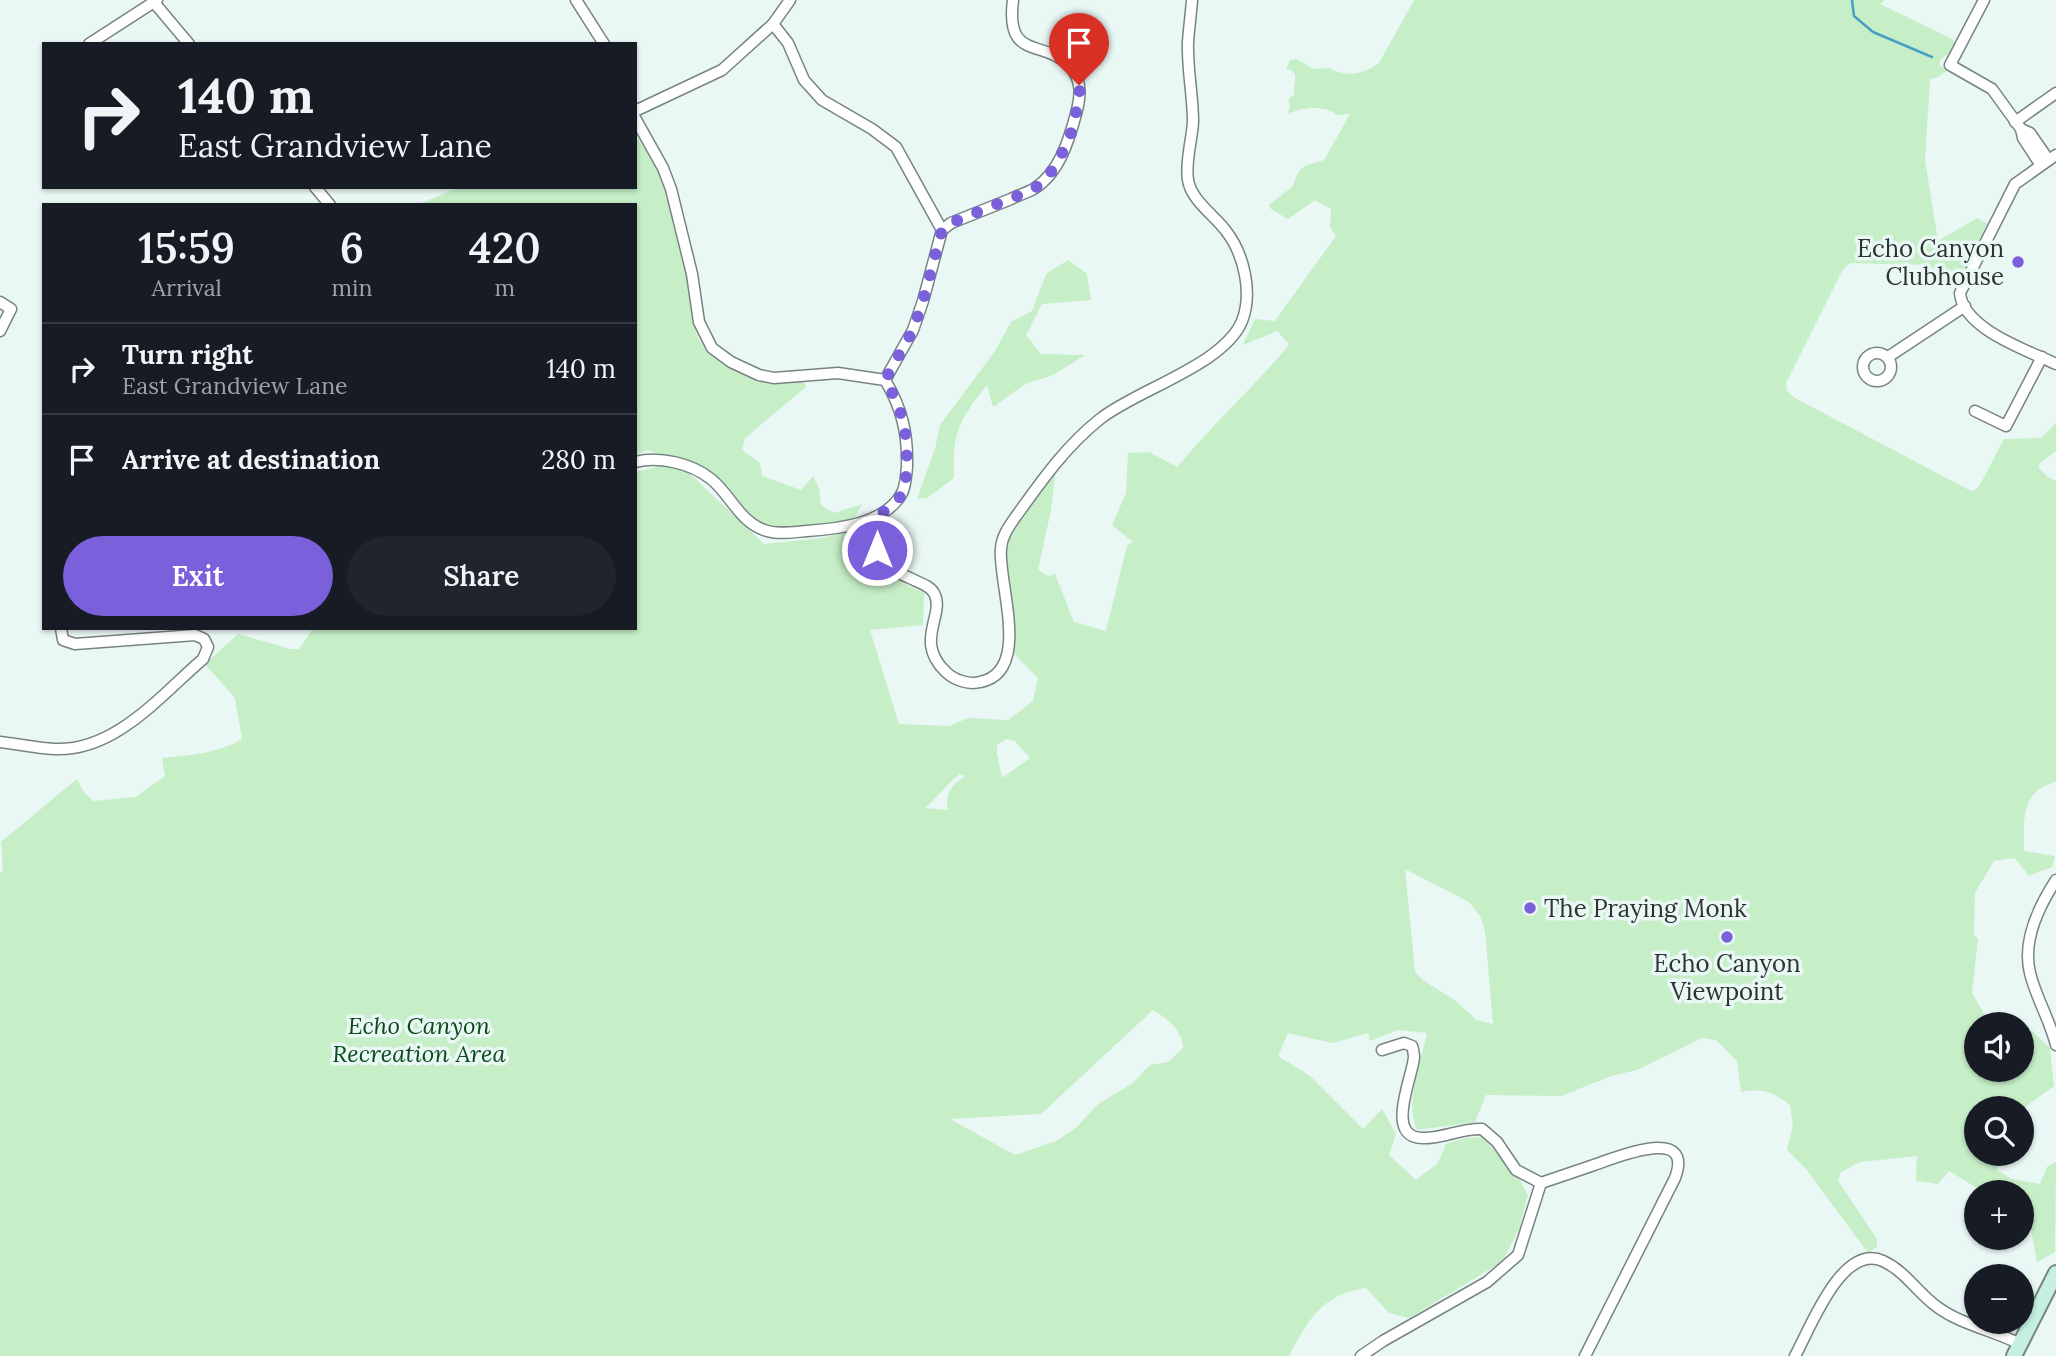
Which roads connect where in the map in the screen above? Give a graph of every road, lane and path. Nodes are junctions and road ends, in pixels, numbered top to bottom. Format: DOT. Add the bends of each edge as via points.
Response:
graph roads {
  1 [pos="576,0"];
  2 [pos="790,0"];
  3 [pos="1013,0"];
  4 [pos="1192,0"];
  5 [pos="1983,0"];
  6 [pos="154,1"];
  7 [pos="773,24"];
  8 [pos="92,42"];
  9 [pos="187,42"];
  10 [pos="603,42"];
  11 [pos="2056,93"];
  12 [pos="637,110"];
  13 [pos="637,122"];
  14 [pos="2018,126"];
  15 [pos="2048,160"];
  16 [pos="317,189"];
  17 [pos="328,203"];
  18 [pos="942,230"];
  19 [pos="0,302"];
  20 [pos="1965,306"];
  21 [pos="0,331"];
  22 [pos="1888,357"];
  23 [pos="2042,357"];
  24 [pos="2056,364"];
  25 [pos="885,380"];
  26 [pos="1975,411"];
  27 [pos="637,461"];
  28 [pos="875,518"];
  29 [pos="61,630"];
  30 [pos="0,741"];
  31 [pos="2056,880"];
  32 [pos="2056,1045"];
  33 [pos="1381,1050"];
  34 [pos="1541,1183"];
  35 [pos="2056,1273"];
  36 [pos="2017,1350"];
  37 [pos="1361,1356"];
  38 [pos="1585,1356"];
  39 [pos="1796,1356"];
  1 -- 10 [label="street"];
  2 -- 7 [label="street"];
  3 -- 18 [label="street" via="1010,19 1021,41 1073,70 1080,96 1069,141 1048,177 1034,189"];
  4 -- 28 [label="street" via="1188,43 1193,122 1188,179 1192,191 1237,247 1246,278 1246,305 1234,335 1161,386 1098,421 1060,456 1006,529 1000,558 1010,646 1003,665 989,680 959,680 949,676 936,660 931,649 937,602 933,591 881,557 874,539"];
  5 -- 14 [label="street" via="1950,65 1989,86"];
  6 -- 8 [label="street"];
  6 -- 9 [label="street"];
  7 -- 12 [label="street" via="722,70"];
  7 -- 18 [label="street" via="788,43 804,80 821,100 896,147"];
  11 -- 14 [label="street"];
  13 -- 25 [label="street" via="671,189 699,322 712,348 731,362 774,378 838,373"];
  14 -- 15 [label="street" via="2023,138"];
  15 -- 20 [label="street" via="2015,184 1960,293"];
  16 -- 17 [label="street"];
  18 -- 25 [label="street" via="913,330"];
  19 -- 21 [label="street" via="11,309"];
  20 -- 22 [label="street"];
  20 -- 23 [label="street" via="1981,327"];
  23 -- 24 [label="street"];
  23 -- 26 [label="street" via="2006,426"];
  25 -- 28 [label="street" via="904,422 906,475 900,497"];
  27 -- 28 [label="street" via="670,461 712,479 741,514 765,531 829,529"];
  29 -- 30 [label="street" via="63,640 75,644 195,635 208,647 203,659 125,727 105,738 55,749"];
  31 -- 32 [label="street" via="2028,944 2029,972"];
  33 -- 34 [label="street" via="1404,1043 1412,1046 1403,1111 1411,1135 1422,1138 1482,1129 1516,1170"];
  34 -- 37 [label="street" via="1518,1255 1487,1282"];
  34 -- 38 [label="street" via="1643,1149 1665,1148 1679,1161"];
  35 -- 36 [label="street"];
  36 -- 39 [label="street" via="1934,1305 1885,1262 1864,1258 1834,1283"];
}
